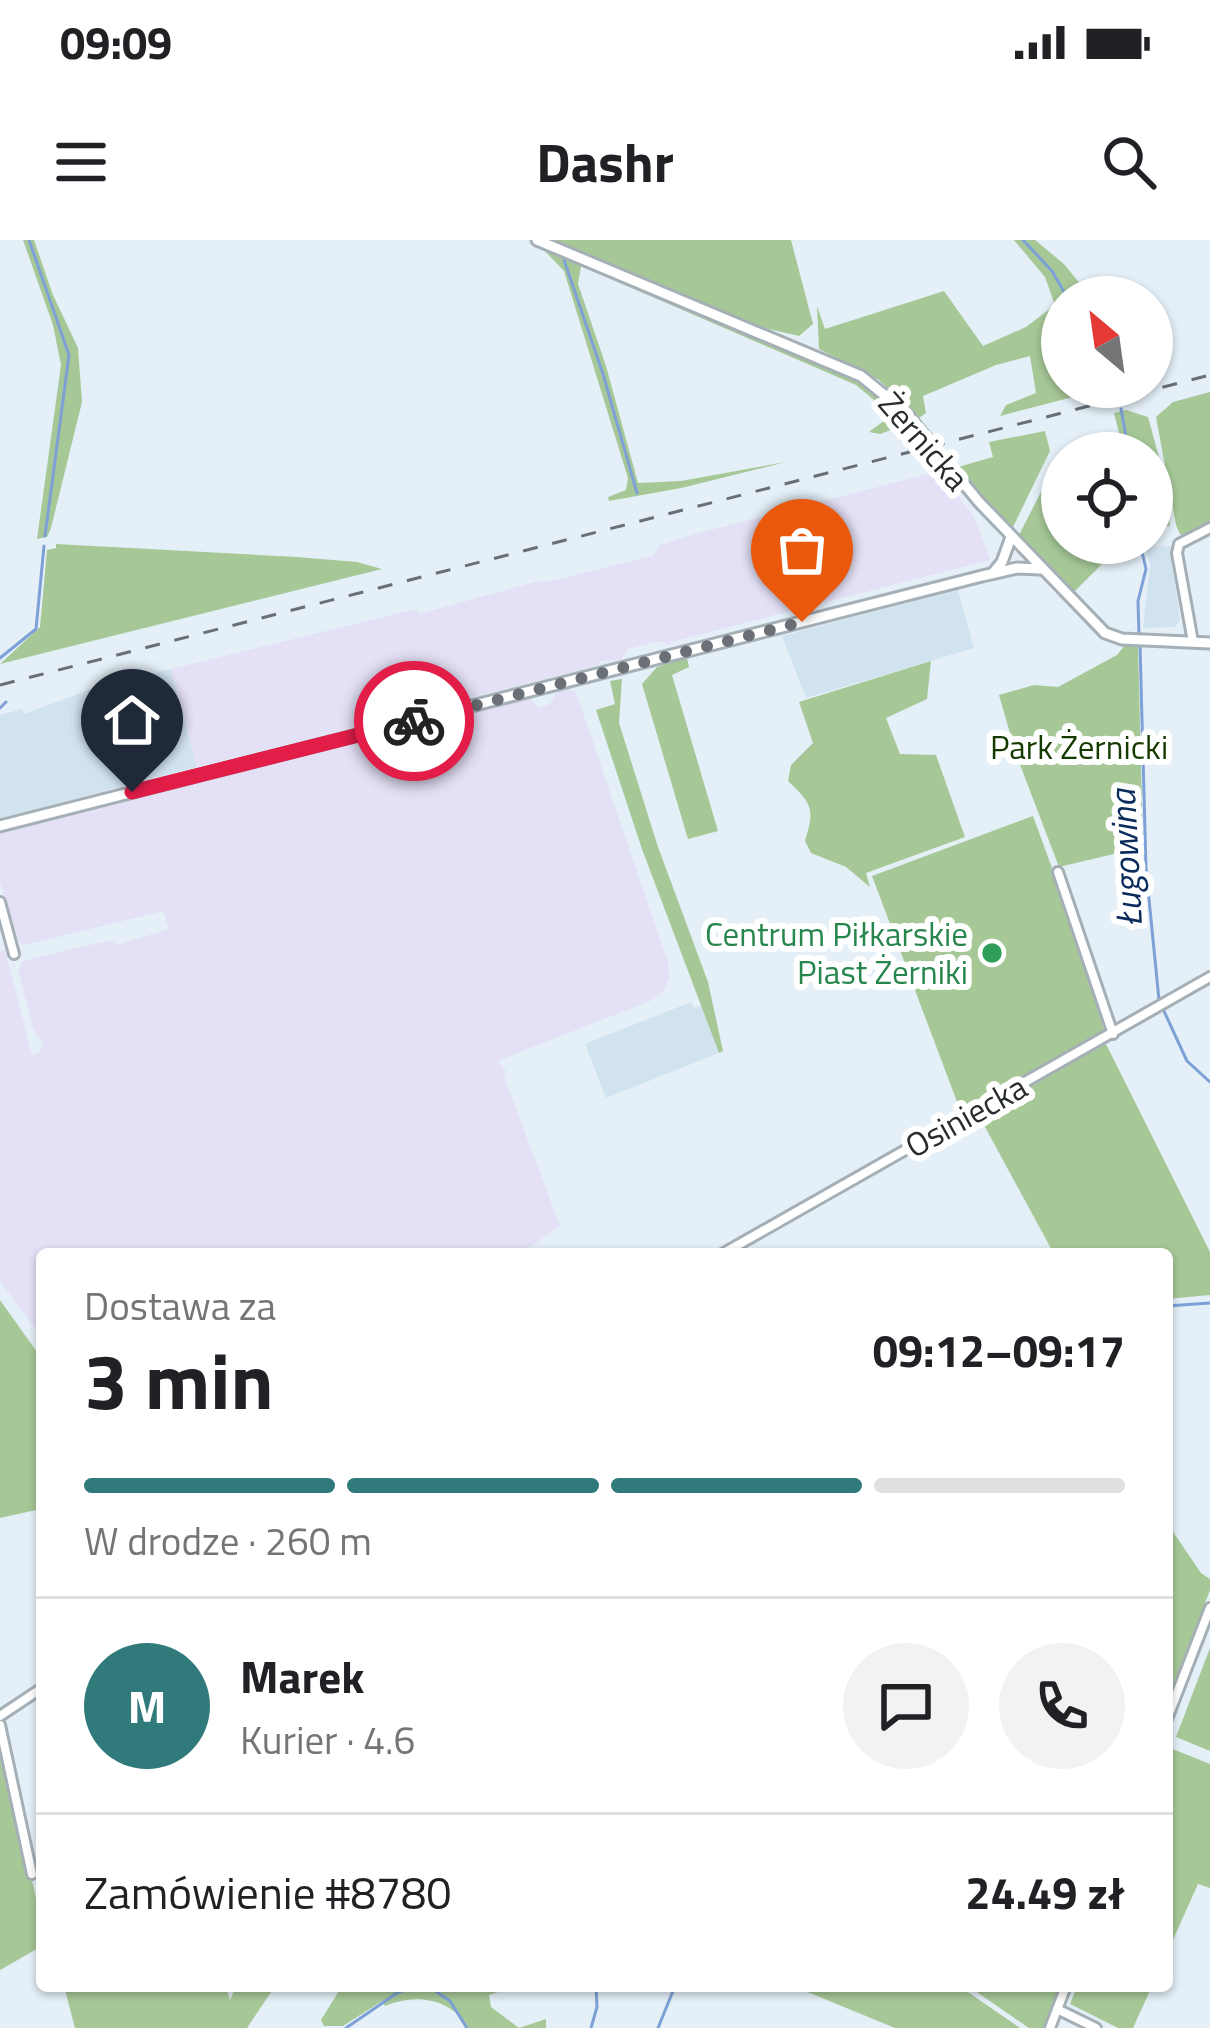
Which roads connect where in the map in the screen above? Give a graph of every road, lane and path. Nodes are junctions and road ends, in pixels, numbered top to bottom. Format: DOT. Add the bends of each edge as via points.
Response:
graph roads {
  1 [pos="537,240"];
  2 [pos="1210,528"];
  3 [pos="1011,537"];
  4 [pos="1040,569"];
  5 [pos="993,573"];
  6 [pos="1193,642"];
  7 [pos="1210,643"];
  8 [pos="0,826"];
  9 [pos="1058,872"];
  10 [pos="0,902"];
  11 [pos="14,954"];
  12 [pos="1210,977"];
  13 [pos="1113,1034"];
  14 [pos="733,1248"];
  15 [pos="1210,1608"];
  16 [pos="36,1693"];
  17 [pos="1173,1704"];
  18 [pos="0,1720"];
  19 [pos="32,1874"];
  20 [pos="1064,1992"];
  21 [pos="1057,2009"];
  22 [pos="1050,2028"];
  23 [pos="1096,2028"];
  1 -- 3 [label="street, Żernicka" via="870,382"];
  2 -- 6 [label="street" via="1179,544 1177,554"];
  3 -- 4 [label="street, Żernicka"];
  3 -- 5 [label="street"];
  4 -- 5 [label="street"];
  4 -- 6 [label="street, Żernicka" via="1105,633"];
  5 -- 8 [label="street"];
  6 -- 7 [label="street, Żernicka"];
  9 -- 13 [label="street"];
  10 -- 11 [label="street"];
  12 -- 13 [label="street, Osiniecka"];
  13 -- 14 [label="street, Osiniecka"];
  15 -- 17 [label="street"];
  16 -- 18 [label="street"];
  18 -- 19 [label="street"];
  20 -- 21 [label="street"];
  21 -- 22 [label="street"];
  21 -- 23 [label="street"];
}
